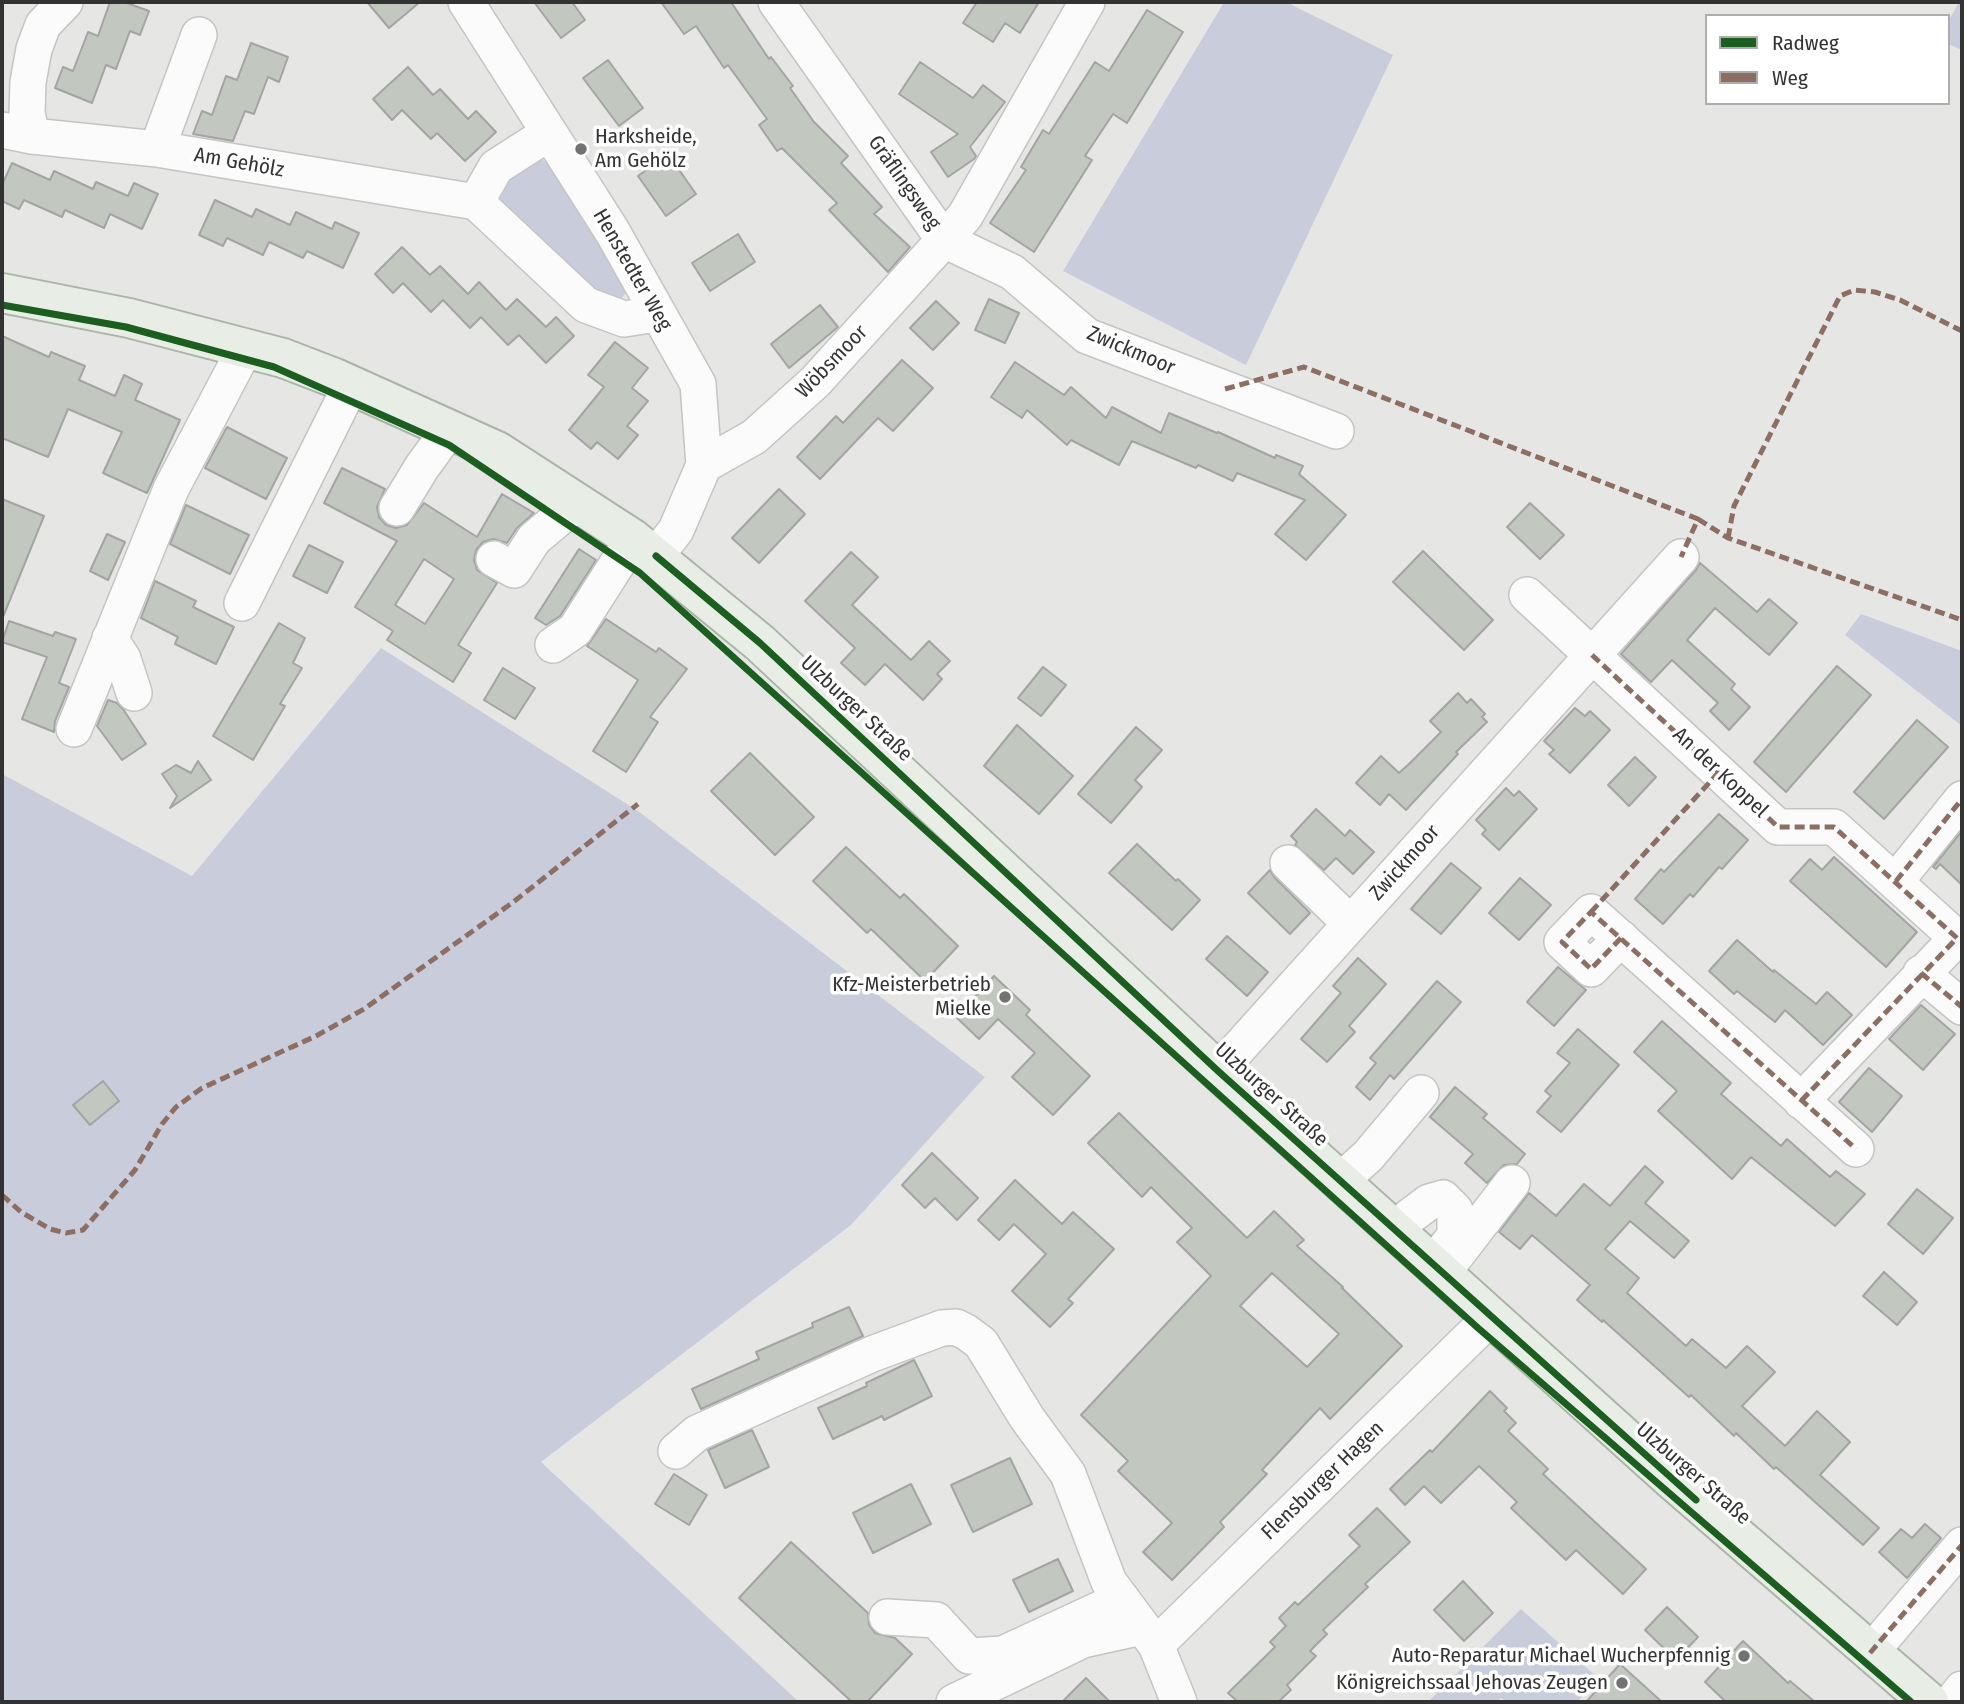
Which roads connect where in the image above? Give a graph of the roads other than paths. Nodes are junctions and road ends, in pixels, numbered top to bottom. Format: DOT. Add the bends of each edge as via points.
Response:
graph roads {
  1 [pos="65,2"];
  2 [pos="466,2"];
  3 [pos="776,2"];
  4 [pos="1087,2"];
  5 [pos="198,35"];
  6 [pos="17,133"];
  7 [pos="549,134"];
  8 [pos="157,149"];
  9 [pos="476,202"];
  10 [pos="944,240"];
  11 [pos="2,293"];
  12 [pos="657,314"];
  13 [pos="242,348"];
  14 [pos="351,385"];
  15 [pos="452,431"];
  16 [pos="1336,431"];
  17 [pos="704,465"];
  18 [pos="578,502"];
  19 [pos="397,508"];
  20 [pos="645,547"];
  21 [pos="1681,557"];
  22 [pos="494,559"];
  23 [pos="1527,595"];
  24 [pos="242,603"];
  25 [pos="110,638"];
  26 [pos="553,645"];
  27 [pos="1592,655"];
  28 [pos="134,692"];
  29 [pos="74,729"];
  30 [pos="1962,799"];
  31 [pos="1288,863"];
  32 [pos="1896,881"];
  33 [pos="1350,923"];
  34 [pos="1621,938"];
  35 [pos="1921,973"];
  36 [pos="1962,1007"];
  37 [pos="1218,1071"];
  38 [pos="1421,1093"];
  39 [pos="1801,1101"];
  40 [pos="1856,1149"];
  41 [pos="1340,1181"];
  42 [pos="1512,1183"];
  43 [pos="1396,1232"];
  44 [pos="1437,1269"];
  45 [pos="1491,1317"];
  46 [pos="676,1451"];
  47 [pos="1962,1545"];
  48 [pos="887,1616"];
  49 [pos="1140,1624"];
  50 [pos="1870,1653"];
  51 [pos="1962,1689"];
  52 [pos="954,1702"];
  53 [pos="1178,1702"];
  54 [pos="1929,1702"];
  55 [pos="1952,1702"];
  1 -- 6 [label="street" via="43,25 34,49 27,113"];
  2 -- 7 [label="street, Henstedter Weg"];
  3 -- 10 [label="street, Gräflingsweg"];
  4 -- 10 [label="street, Gräflingsweg" via="965,216"];
  5 -- 8 [label="street"];
  6 -- 8 [label="street, Am Gehölz"];
  7 -- 9 [label="street" via="496,167"];
  7 -- 12 [label="street, Henstedter Weg" via="612,232"];
  8 -- 9 [label="street, Am Gehölz"];
  9 -- 12 [label="street" via="586,305 624,320"];
  10 -- 16 [label="street, Zwickmoor" via="1012,272 1087,335"];
  10 -- 17 [label="street, Wöbsmoor" via="816,382 754,437"];
  11 -- 13 [label="main road, Ulzburger Straße" via="128,317"];
  12 -- 17 [label="street, Henstedter Weg" via="698,384"];
  13 -- 14 [label="main road, Ulzburger Straße" via="283,358"];
  13 -- 25 [label="street" via="171,489"];
  14 -- 15 [label="main road, Ulzburger Straße"];
  14 -- 24 [label="street"];
  15 -- 18 [label="main road, Ulzburger Straße" via="497,452"];
  15 -- 19 [label="street" via="440,441"];
  17 -- 20 [label="street, Henstedter Weg" via="676,530"];
  18 -- 20 [label="main road, Ulzburger Straße"];
  18 -- 22 [label="street" via="534,539 514,570"];
  20 -- 26 [label="street, Henstedter Weg" via="575,630"];
  20 -- 37 [label="main road, Ulzburger Straße" via="760,643"];
  21 -- 27 [label="street, Zwickmoor"];
  23 -- 27 [label="street"];
  25 -- 28 [label="street"];
  25 -- 29 [label="street"];
  27 -- 32 [label="street, An der Koppel" via="1778,827 1833,827"];
  27 -- 33 [label="street, Zwickmoor"];
  30 -- 32 [label="street"];
  31 -- 33 [label="street"];
  32 -- 35 [label="street, An der Koppel" via="1957,938"];
  33 -- 37 [label="street, Zwickmoor"];
  34 -- 39 [label="street"];
  35 -- 36 [label="street"];
  35 -- 39 [label="street, An der Koppel"];
  37 -- 41 [label="main road, Ulzburger Straße"];
  38 -- 41 [label="street" via="1368,1156"];
  39 -- 40 [label="street"];
  41 -- 43 [label="main road, Ulzburger Straße"];
  42 -- 44 [label="street"];
  43 -- 44 [label="main road, Ulzburger Straße"];
  43 -- 44 [label="street" via="1429,1202 1443,1198 1455,1210 1455,1236"];
  44 -- 45 [label="main road, Ulzburger Straße"];
  45 -- 49 [label="street, Flensburger Hagen"];
  45 -- 50 [label="main road, Ulzburger Straße"];
  46 -- 49 [label="street" via="697,1433 872,1354 956,1327 981,1342 1027,1418 1069,1474 1109,1582"];
  47 -- 50 [label="street"];
  48 -- 49 [label="street" via="936,1620 969,1656 1003,1654"];
  49 -- 52 [label="street" via="1083,1640"];
  49 -- 53 [label="street"];
  50 -- 54 [label="main road, Ulzburger Straße"];
  51 -- 55 [label="street"];
}
